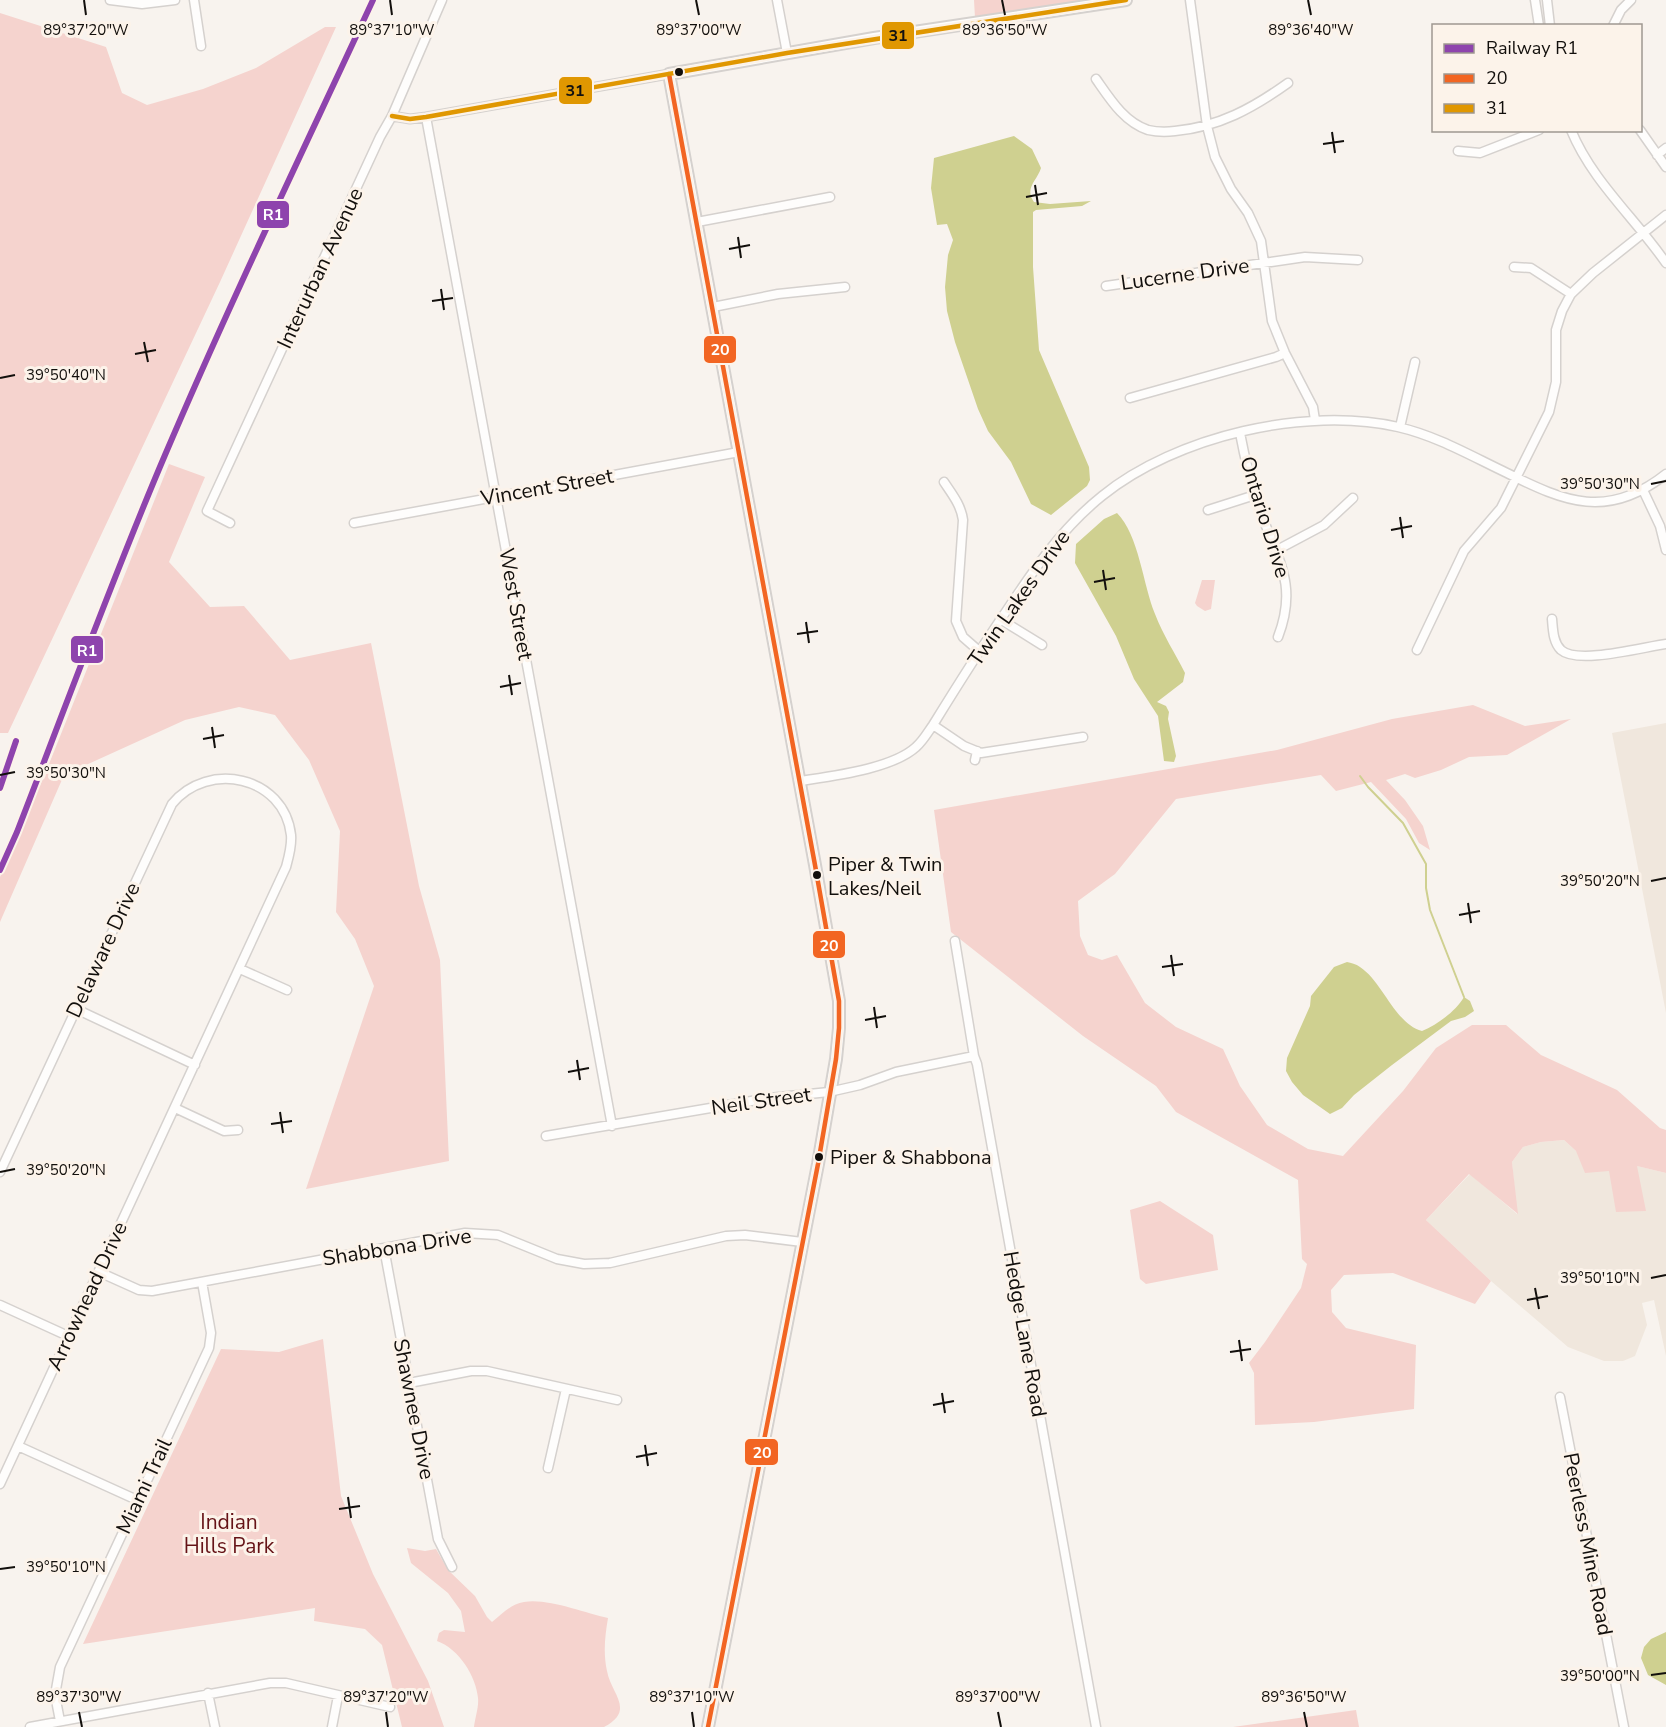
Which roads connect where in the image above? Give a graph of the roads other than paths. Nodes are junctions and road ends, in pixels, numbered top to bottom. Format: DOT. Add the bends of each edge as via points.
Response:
graph roads {
  1 [pos="110,0"];
  2 [pos="175,0"];
  3 [pos="194,0"];
  4 [pos="442,0"];
  5 [pos="777,0"];
  6 [pos="1126,0"];
  7 [pos="1190,0"];
  8 [pos="1535,0"];
  9 [pos="1547,0"];
  10 [pos="1631,0"];
  11 [pos="1539,24"];
  12 [pos="1550,24"];
  13 [pos="1614,24"];
  14 [pos="201,46"];
  15 [pos="787,53"];
  16 [pos="669,74"];
  17 [pos="1096,79"];
  18 [pos="1288,83"];
  19 [pos="392,116"];
  20 [pos="426,117"];
  21 [pos="1208,126"];
  22 [pos="1534,132"];
  23 [pos="1572,132"];
  24 [pos="1641,132"];
  25 [pos="1666,148"];
  26 [pos="1458,151"];
  27 [pos="1657,155"];
  28 [pos="1666,167"];
  29 [pos="830,197"];
  30 [pos="1666,215"];
  31 [pos="697,222"];
  32 [pos="1643,232"];
  33 [pos="1358,260"];
  34 [pos="1264,263"];
  35 [pos="1666,263"];
  36 [pos="1514,267"];
  37 [pos="1106,286"];
  38 [pos="845,287"];
  39 [pos="1571,294"];
  40 [pos="713,307"];
  41 [pos="1285,352"];
  42 [pos="1415,362"];
  43 [pos="1130,398"];
  44 [pos="1315,420"];
  45 [pos="1400,427"];
  46 [pos="1240,433"];
  47 [pos="739,452"];
  48 [pos="1666,474"];
  49 [pos="1516,478"];
  50 [pos="944,482"];
  51 [pos="1643,490"];
  52 [pos="1255,495"];
  53 [pos="496,496"];
  54 [pos="1353,498"];
  55 [pos="1208,510"];
  56 [pos="230,523"];
  57 [pos="354,523"];
  58 [pos="1277,550"];
  59 [pos="1666,550"];
  60 [pos="1552,619"];
  61 [pos="1000,620"];
  62 [pos="1278,637"];
  63 [pos="1666,644"];
  64 [pos="1042,645"];
  65 [pos="1417,650"];
  66 [pos="980,651"];
  67 [pos="933,724"];
  68 [pos="1083,737"];
  69 [pos="800,781"];
  70 [pos="245,782"];
  71 [pos="955,941"];
  72 [pos="240,969"];
  73 [pos="287,990"];
  74 [pos="76,1009"];
  75 [pos="974,1056"];
  76 [pos="195,1065"];
  77 [pos="829,1092"];
  78 [pos="175,1108"];
  79 [pos="612,1126"];
  80 [pos="238,1130"];
  81 [pos="546,1136"];
  82 [pos="0,1172"];
  83 [pos="802,1242"];
  84 [pos="384,1248"];
  85 [pos="99,1272"];
  86 [pos="202,1282"];
  87 [pos="0,1305"];
  88 [pos="68,1336"];
  89 [pos="409,1383"];
  90 [pos="566,1389"];
  91 [pos="1560,1397"];
  92 [pos="617,1400"];
  93 [pos="18,1446"];
  94 [pos="548,1468"];
  95 [pos="0,1484"];
  96 [pos="137,1500"];
  97 [pos="452,1567"];
  98 [pos="208,1693"];
  99 [pos="338,1696"];
  100 [pos="390,1707"];
  101 [pos="60,1721"];
  102 [pos="30,1727"];
  103 [pos="215,1727"];
  104 [pos="332,1727"];
  105 [pos="708,1727"];
  106 [pos="1096,1727"];
  107 [pos="1624,1727"];
  1 -- 2 [label="street" via="142,4"];
  3 -- 14 [label="street"];
  4 -- 19 [label="street, Interurban Avenue"];
  5 -- 15 [label="street"];
  6 -- 15 [label="street"];
  7 -- 21 [label="street"];
  8 -- 11 [label="street"];
  9 -- 12 [label="street"];
  10 -- 13 [label="street" via="1618,7"];
  15 -- 16 [label="street"];
  16 -- 20 [label="street"];
  16 -- 31 [label="street"];
  17 -- 21 [label="street" via="1122,113 1149,130 1164,132"];
  18 -- 21 [label="street" via="1267,98"];
  19 -- 20 [label="street"];
  19 -- 56 [label="street, Interurban Avenue" via="207,511"];
  20 -- 53 [label="street, West Street"];
  21 -- 34 [label="street" via="1215,157 1255,226"];
  22 -- 26 [label="street" via="1480,153"];
  23 -- 32 [label="street" via="1595,173"];
  24 -- 27 [label="street"];
  25 -- 27 [label="street"];
  27 -- 28 [label="street"];
  29 -- 31 [label="street"];
  30 -- 32 [label="street"];
  31 -- 40 [label="street"];
  32 -- 35 [label="street"];
  32 -- 39 [label="street"];
  33 -- 34 [label="street, Lucerne Drive" via="1305,257"];
  34 -- 37 [label="street, Lucerne Drive"];
  34 -- 41 [label="street" via="1272,321"];
  36 -- 39 [label="street" via="1531,268"];
  38 -- 40 [label="street" via="778,294"];
  39 -- 49 [label="street" via="1556,330 1558,366 1549,412"];
  40 -- 47 [label="street"];
  41 -- 43 [label="street"];
  41 -- 44 [label="street" via="1313,407"];
  42 -- 45 [label="street"];
  44 -- 45 [label="street, Twin Lakes Drive" via="1353,420"];
  44 -- 46 [label="street, Twin Lakes Drive"];
  45 -- 49 [label="street, Twin Lakes Drive" via="1448,444"];
  46 -- 52 [label="street, Ontario Drive"];
  46 -- 61 [label="street, Twin Lakes Drive" via="1163,459 1110,490 1070,524"];
  47 -- 53 [label="street, Vincent Street"];
  47 -- 69 [label="street"];
  48 -- 51 [label="street, Twin Lakes Drive"];
  49 -- 51 [label="street, Twin Lakes Drive" via="1554,496 1585,502 1613,500"];
  49 -- 65 [label="street" via="1501,508 1464,550"];
  50 -- 66 [label="street" via="958,502 963,520 956,621 963,637"];
  51 -- 59 [label="street"];
  52 -- 55 [label="street"];
  52 -- 58 [label="street, Ontario Drive"];
  53 -- 57 [label="street, Vincent Street"];
  53 -- 79 [label="street, West Street"];
  54 -- 58 [label="street" via="1324,525"];
  58 -- 62 [label="street, Ontario Drive" via="1287,604"];
  60 -- 63 [label="street" via="1556,643 1570,655 1587,657"];
  61 -- 64 [label="street"];
  61 -- 66 [label="street, Twin Lakes Drive"];
  66 -- 67 [label="street, Twin Lakes Drive"];
  67 -- 68 [label="street" via="976,756"];
  67 -- 69 [label="street, Twin Lakes Drive" via="917,747 899,759"];
  69 -- 77 [label="street" via="839,1001 840,1028"];
  70 -- 72 [label="street, Arrowhead Drive" via="261,789 278,804 289,826 291,843 283,875"];
  70 -- 74 [label="street, Delaware Drive" via="209,779 184,790 172,804"];
  71 -- 75 [label="street, Hedge Lane Road"];
  72 -- 73 [label="street"];
  72 -- 76 [label="street, Arrowhead Drive"];
  74 -- 76 [label="street"];
  74 -- 82 [label="street, Delaware Drive"];
  75 -- 77 [label="street, Neil Street"];
  75 -- 106 [label="street, Hedge Lane Road"];
  76 -- 78 [label="street, Arrowhead Drive"];
  77 -- 79 [label="street, Neil Street" via="769,1098"];
  77 -- 83 [label="street"];
  78 -- 80 [label="street" via="224,1131"];
  78 -- 85 [label="street, Arrowhead Drive"];
  79 -- 81 [label="street, Neil Street"];
  83 -- 84 [label="street, Shabbona Drive" via="726,1236 591,1264 557,1259 498,1235 478,1233"];
  83 -- 105 [label="street"];
  84 -- 86 [label="street, Shabbona Drive"];
  84 -- 89 [label="street, Shawnee Drive"];
  85 -- 86 [label="street, Shabbona Drive" via="139,1290"];
  85 -- 88 [label="street, Arrowhead Drive"];
  86 -- 96 [label="street, Miami Trail" via="212,1333 209,1348"];
  87 -- 88 [label="street"];
  88 -- 93 [label="street, Arrowhead Drive"];
  89 -- 90 [label="street" via="487,1371"];
  89 -- 97 [label="street, Shawnee Drive" via="438,1539"];
  90 -- 92 [label="street"];
  90 -- 94 [label="street"];
  91 -- 107 [label="street, Peerless Mine Road"];
  93 -- 95 [label="street, Arrowhead Drive"];
  93 -- 96 [label="street"];
  96 -- 101 [label="street, Miami Trail" via="60,1667 55,1695"];
  98 -- 99 [label="street" via="286,1683"];
  98 -- 101 [label="street"];
  98 -- 103 [label="street"];
  99 -- 100 [label="street"];
  99 -- 104 [label="street"];
  101 -- 102 [label="street"];
}
